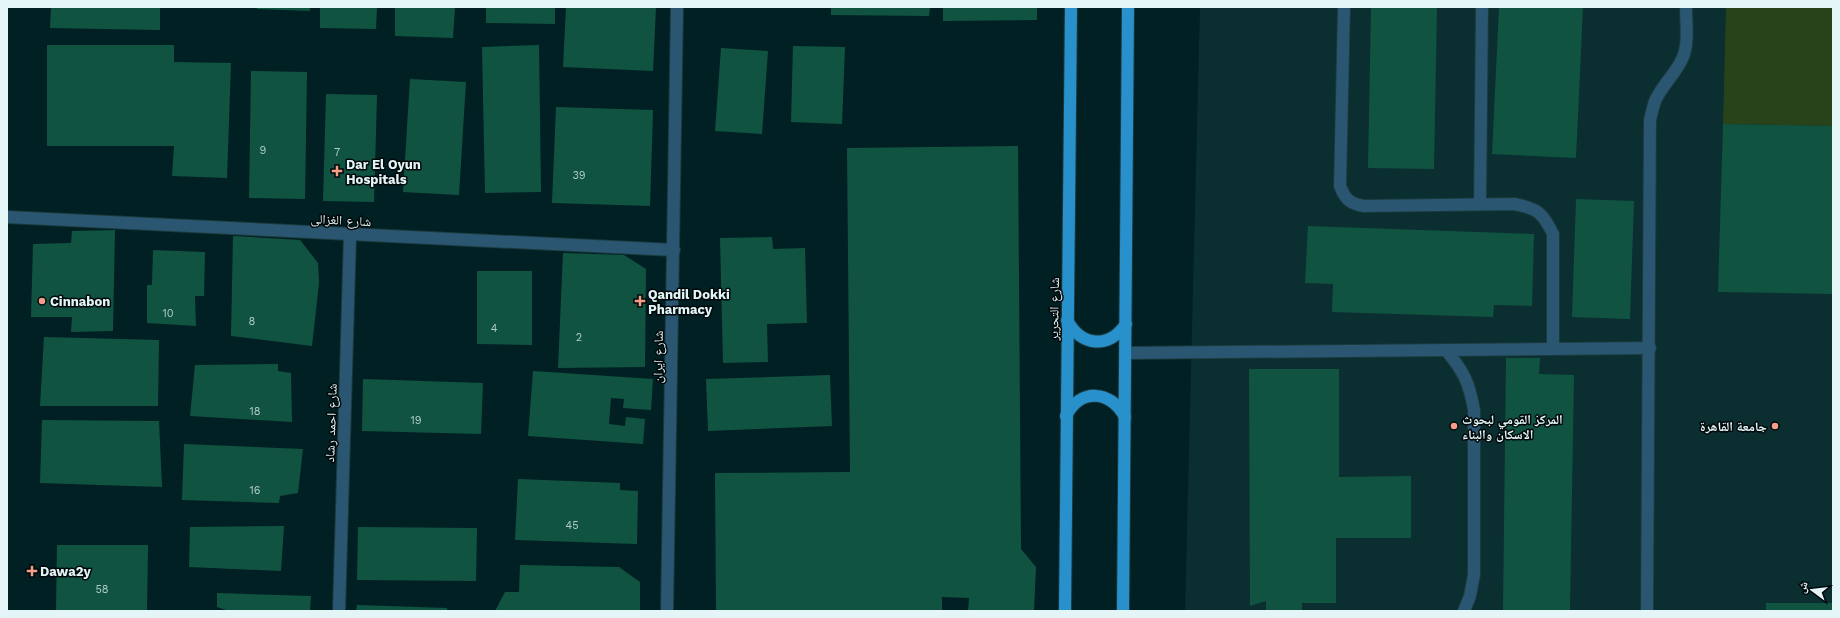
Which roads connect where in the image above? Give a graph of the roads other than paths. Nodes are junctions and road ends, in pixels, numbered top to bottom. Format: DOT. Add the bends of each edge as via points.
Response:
graph roads {
  1 [pos="677,7"];
  2 [pos="1071,7"];
  3 [pos="1128,7"];
  4 [pos="1344,7"];
  5 [pos="1482,7"];
  6 [pos="1686,7"];
  7 [pos="1480,204"];
  8 [pos="7,217"];
  9 [pos="350,235"];
  10 [pos="674,250"];
  11 [pos="1067,320"];
  12 [pos="1126,324"];
  13 [pos="1650,348"];
  14 [pos="1553,349"];
  15 [pos="1446,350"];
  16 [pos="1126,354"];
  17 [pos="1066,417"];
  18 [pos="1125,417"];
  19 [pos="340,611"];
  20 [pos="667,611"];
  21 [pos="1064,611"];
  22 [pos="1123,611"];
  23 [pos="1464,611"];
  24 [pos="1647,611"];
  1 -- 10 [label="street, شارع ايران"];
  2 -- 11 [label="main road, شارع التحرير"];
  3 -- 12 [label="main road"];
  4 -- 7 [label="street" via="1340,186 1344,197 1352,204 1364,206"];
  5 -- 7 [label="street"];
  6 -- 13 [label="street" via="1684,55 1656,99 1650,120"];
  7 -- 14 [label="street" via="1532,207 1546,218 1553,234"];
  8 -- 9 [label="street, شارع الغزالى"];
  9 -- 10 [label="street, شارع الغزالى"];
  9 -- 19 [label="street, شارع احمد رشاد"];
  10 -- 20 [label="street, شارع ايران"];
  11 -- 12 [label="main road" via="1078,336 1096,342 1113,338"];
  11 -- 17 [label="main road, شارع التحرير"];
  12 -- 16 [label="main road"];
  13 -- 14 [label="street"];
  13 -- 24 [label="street"];
  14 -- 15 [label="street"];
  15 -- 16 [label="street"];
  15 -- 23 [label="street" via="1460,368 1470,388 1474,410 1474,575"];
  16 -- 18 [label="main road"];
  17 -- 18 [label="main road" via="1077,401 1096,396 1114,401"];
  17 -- 21 [label="main road, شارع التحرير"];
  18 -- 22 [label="main road"];
}
